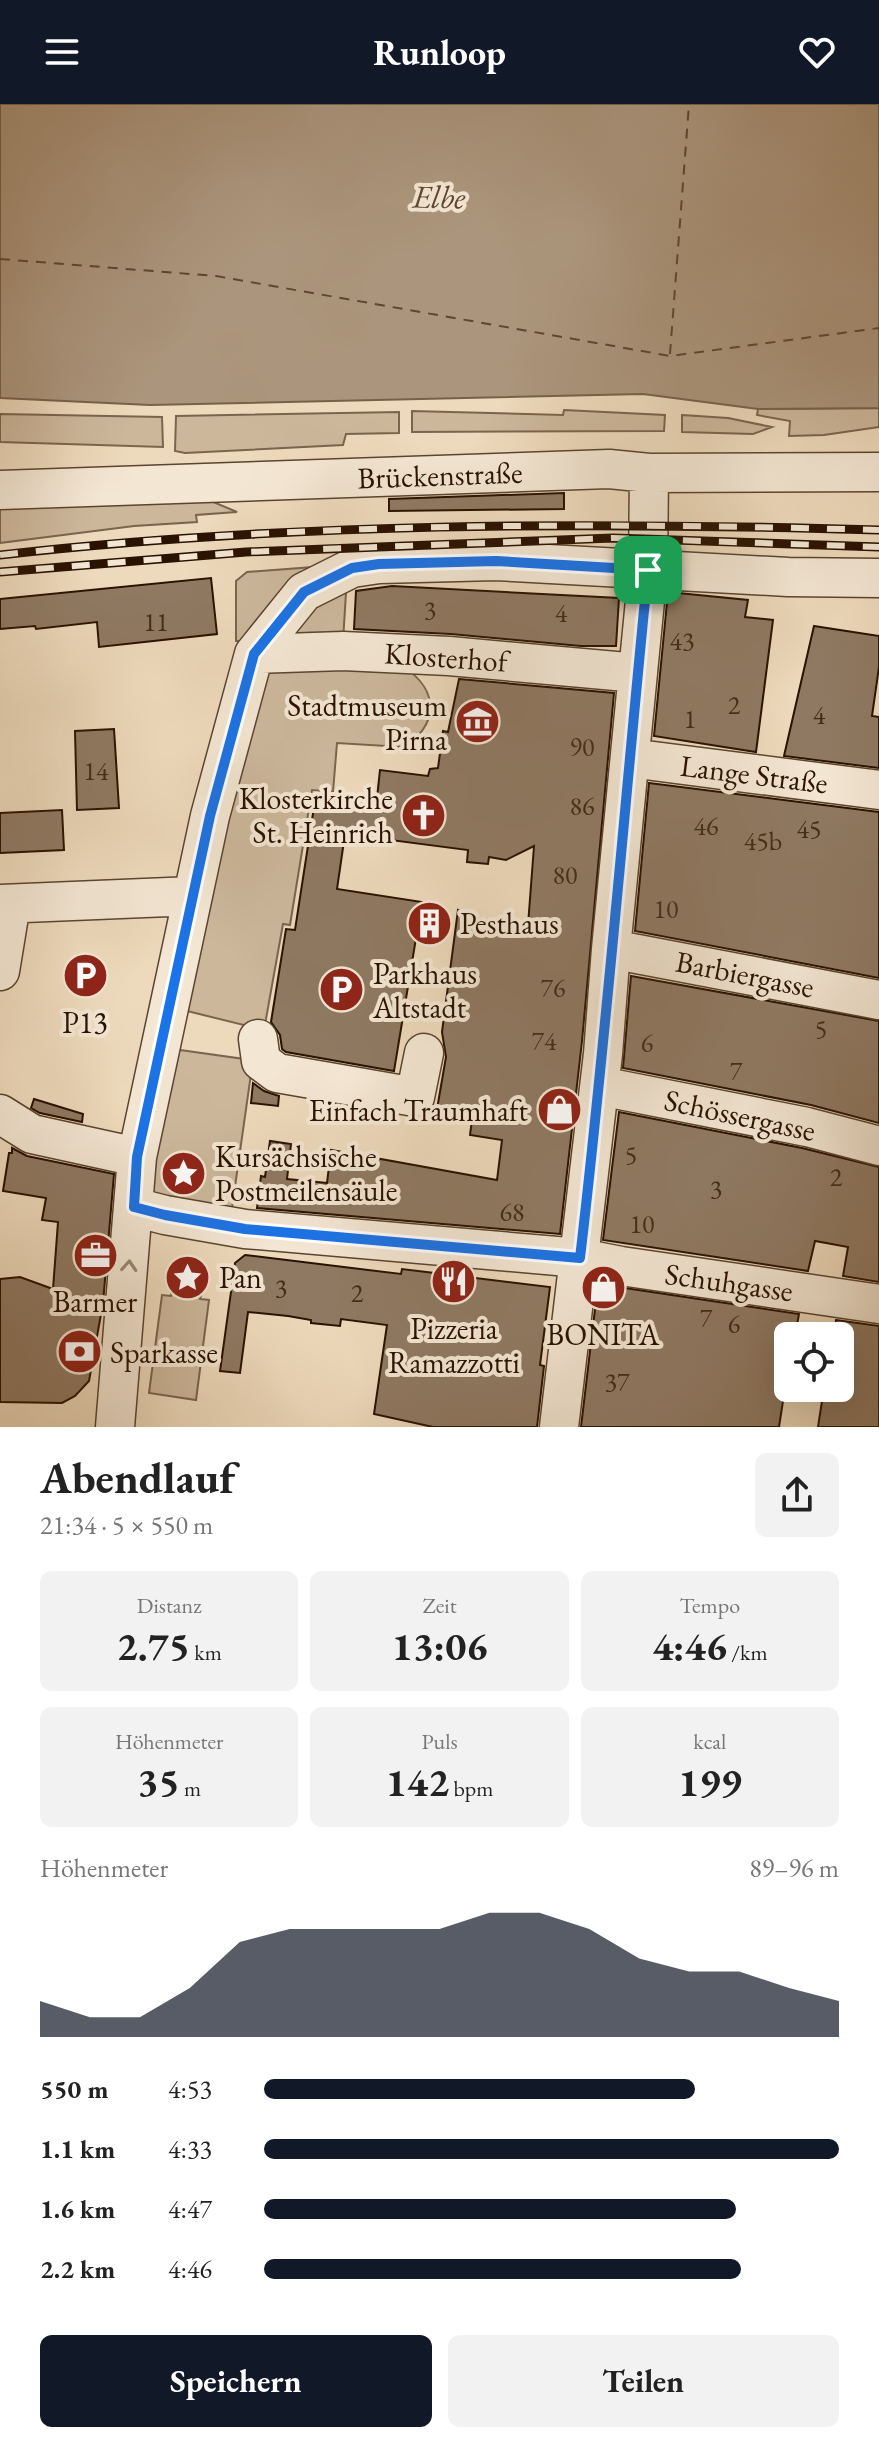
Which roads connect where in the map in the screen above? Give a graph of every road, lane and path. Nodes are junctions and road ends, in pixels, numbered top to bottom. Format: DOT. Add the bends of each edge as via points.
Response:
graph roads {
  1 [pos="879,472"];
  2 [pos="649,473"];
  3 [pos="0,490"];
  4 [pos="648,570"];
  5 [pos="879,578"];
  6 [pos="254,654"];
  7 [pos="638,673"];
  8 [pos="630,758"];
  9 [pos="879,790"];
  10 [pos="193,896"];
  11 [pos="5,904"];
  12 [pos="611,949"];
  13 [pos="0,971"];
  14 [pos="879,1000"];
  15 [pos="258,1039"];
  16 [pos="424,1053"];
  17 [pos="600,1086"];
  18 [pos="0,1114"];
  19 [pos="879,1146"];
  20 [pos="137,1157"];
  21 [pos="134,1207"];
  22 [pos="580,1258"];
  23 [pos="879,1304"];
  24 [pos="115,1427"];
  25 [pos="559,1427"];
  1 -- 2 [label="street, Brückenstraße"];
  2 -- 3 [label="street, Brückenstraße" via="609,469"];
  2 -- 4 [label="street"];
  4 -- 5 [label="street"];
  4 -- 6 [label="street" via="496,561 352,568 304,592"];
  4 -- 7 [label="street"];
  6 -- 7 [label="street, Klosterhof" via="449,656"];
  6 -- 10 [label="street"];
  7 -- 8 [label="street"];
  8 -- 9 [label="street, Lange Straße"];
  8 -- 12 [label="street"];
  10 -- 11 [label="street"];
  10 -- 20 [label="street"];
  11 -- 13 [label="street"];
  12 -- 14 [label="street, Barbiergasse"];
  12 -- 17 [label="street"];
  15 -- 16 [label="street" via="261,1061 277,1073 415,1097"];
  17 -- 19 [label="street, Schössergasse"];
  17 -- 22 [label="street"];
  18 -- 20 [label="street" via="32,1134"];
  20 -- 21 [label="street"];
  21 -- 22 [label="street, Schuhgasse" via="245,1229"];
  24 -- 21 [label="street, one-way"];
  22 -- 23 [label="street, Schuhgasse"];
  22 -- 25 [label="street"];
}
